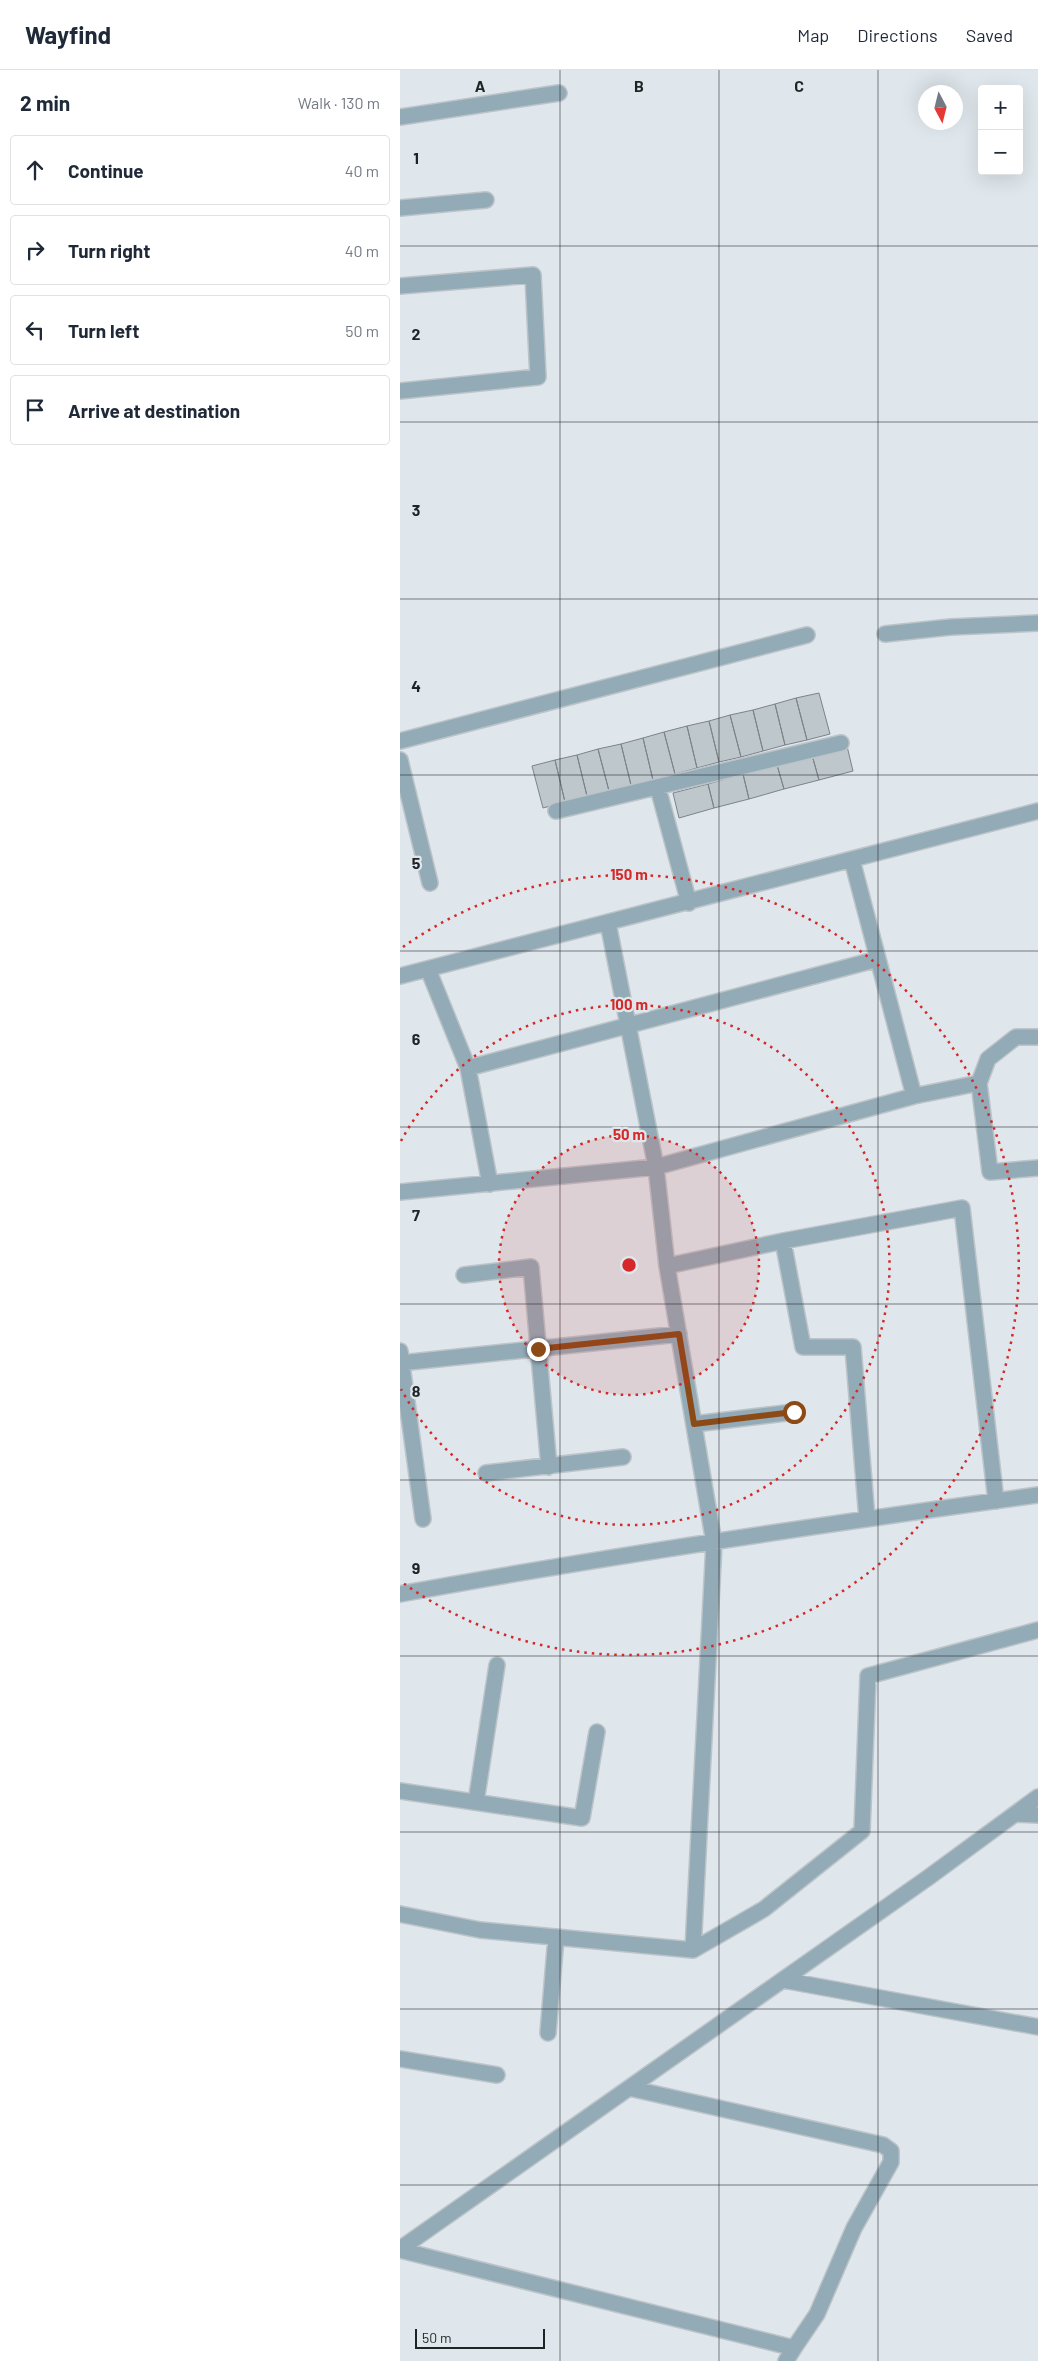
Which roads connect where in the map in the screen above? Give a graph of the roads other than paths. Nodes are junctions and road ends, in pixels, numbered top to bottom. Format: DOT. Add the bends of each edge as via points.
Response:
graph roads {
  1 [pos="559,94"];
  2 [pos="400,117"];
  3 [pos="486,200"];
  4 [pos="400,208"];
  5 [pos="400,286"];
  6 [pos="400,391"];
  7 [pos="1038,623"];
  8 [pos="885,634"];
  9 [pos="807,635"];
  10 [pos="400,741"];
  11 [pos="841,743"];
  12 [pos="400,760"];
  13 [pos="658,788"];
  14 [pos="556,811"];
  15 [pos="1038,811"];
  16 [pos="852,860"];
  17 [pos="430,883"];
  18 [pos="689,903"];
  19 [pos="608,923"];
  20 [pos="878,959"];
  21 [pos="428,969"];
  22 [pos="400,976"];
  23 [pos="629,1027"];
  24 [pos="1038,1037"];
  25 [pos="468,1068"];
  26 [pos="978,1083"];
  27 [pos="914,1096"];
  28 [pos="656,1168"];
  29 [pos="1038,1168"];
  30 [pos="490,1184"];
  31 [pos="400,1192"];
  32 [pos="783,1242"];
  33 [pos="667,1266"];
  34 [pos="464,1275"];
  35 [pos="679,1334"];
  36 [pos="538,1349"];
  37 [pos="400,1359"];
  38 [pos="794,1412"];
  39 [pos="694,1424"];
  40 [pos="624,1457"];
  41 [pos="549,1467"];
  42 [pos="486,1473"];
  43 [pos="1038,1495"];
  44 [pos="996,1501"];
  45 [pos="867,1518"];
  46 [pos="423,1519"];
  47 [pos="714,1543"];
  48 [pos="400,1594"];
  49 [pos="1038,1630"];
  50 [pos="497,1664"];
  51 [pos="597,1732"];
  52 [pos="400,1791"];
  53 [pos="1038,1797"];
  54 [pos="476,1802"];
  55 [pos="1015,1814"];
  56 [pos="1038,1815"];
  57 [pos="400,1914"];
  58 [pos="556,1937"];
  59 [pos="693,1950"];
  60 [pos="783,1980"];
  61 [pos="1038,2027"];
  62 [pos="548,2033"];
  63 [pos="400,2059"];
  64 [pos="497,2075"];
  65 [pos="629,2088"];
  66 [pos="400,2249"];
  67 [pos="790,2354"];
  1 -- 2 [label="street"];
  3 -- 4 [label="street"];
  5 -- 6 [label="street" via="533,275 538,377"];
  7 -- 8 [label="street"];
  9 -- 10 [label="street"];
  11 -- 13 [label="street"];
  12 -- 17 [label="street"];
  13 -- 14 [label="street"];
  13 -- 18 [label="street"];
  15 -- 16 [label="street"];
  16 -- 18 [label="street"];
  16 -- 20 [label="street"];
  18 -- 19 [label="street"];
  19 -- 21 [label="street"];
  19 -- 23 [label="street"];
  20 -- 23 [label="street"];
  20 -- 27 [label="street"];
  21 -- 22 [label="street"];
  21 -- 25 [label="street"];
  23 -- 25 [label="street"];
  23 -- 28 [label="street"];
  24 -- 26 [label="street" via="1016,1037 988,1059"];
  25 -- 30 [label="street"];
  26 -- 27 [label="street"];
  26 -- 29 [label="street" via="990,1172"];
  27 -- 28 [label="street"];
  28 -- 30 [label="street"];
  28 -- 33 [label="street"];
  30 -- 31 [label="street"];
  32 -- 33 [label="street"];
  32 -- 44 [label="street" via="962,1208"];
  32 -- 45 [label="street" via="803,1347 853,1347"];
  33 -- 35 [label="street"];
  34 -- 36 [label="street" via="531,1267"];
  35 -- 36 [label="street"];
  35 -- 39 [label="street"];
  36 -- 37 [label="street"];
  36 -- 41 [label="street"];
  37 -- 46 [label="street"];
  38 -- 39 [label="street"];
  39 -- 47 [label="street"];
  40 -- 41 [label="street"];
  41 -- 42 [label="street"];
  43 -- 44 [label="street"];
  44 -- 45 [label="street"];
  45 -- 47 [label="street"];
  47 -- 48 [label="street"];
  47 -- 59 [label="street"];
  49 -- 59 [label="street" via="868,1676 862,1831 764,1909"];
  50 -- 54 [label="street"];
  51 -- 54 [label="street" via="582,1818"];
  52 -- 54 [label="street"];
  53 -- 55 [label="street"];
  55 -- 56 [label="street"];
  55 -- 60 [label="street"];
  57 -- 58 [label="street" via="480,1930"];
  58 -- 59 [label="street"];
  58 -- 62 [label="street"];
  60 -- 61 [label="street"];
  60 -- 65 [label="street"];
  63 -- 64 [label="street"];
  65 -- 66 [label="street"];
  65 -- 67 [label="street" via="883,2144 891,2151 891,2162 854,2228 817,2314"];
  66 -- 67 [label="street"];
}
